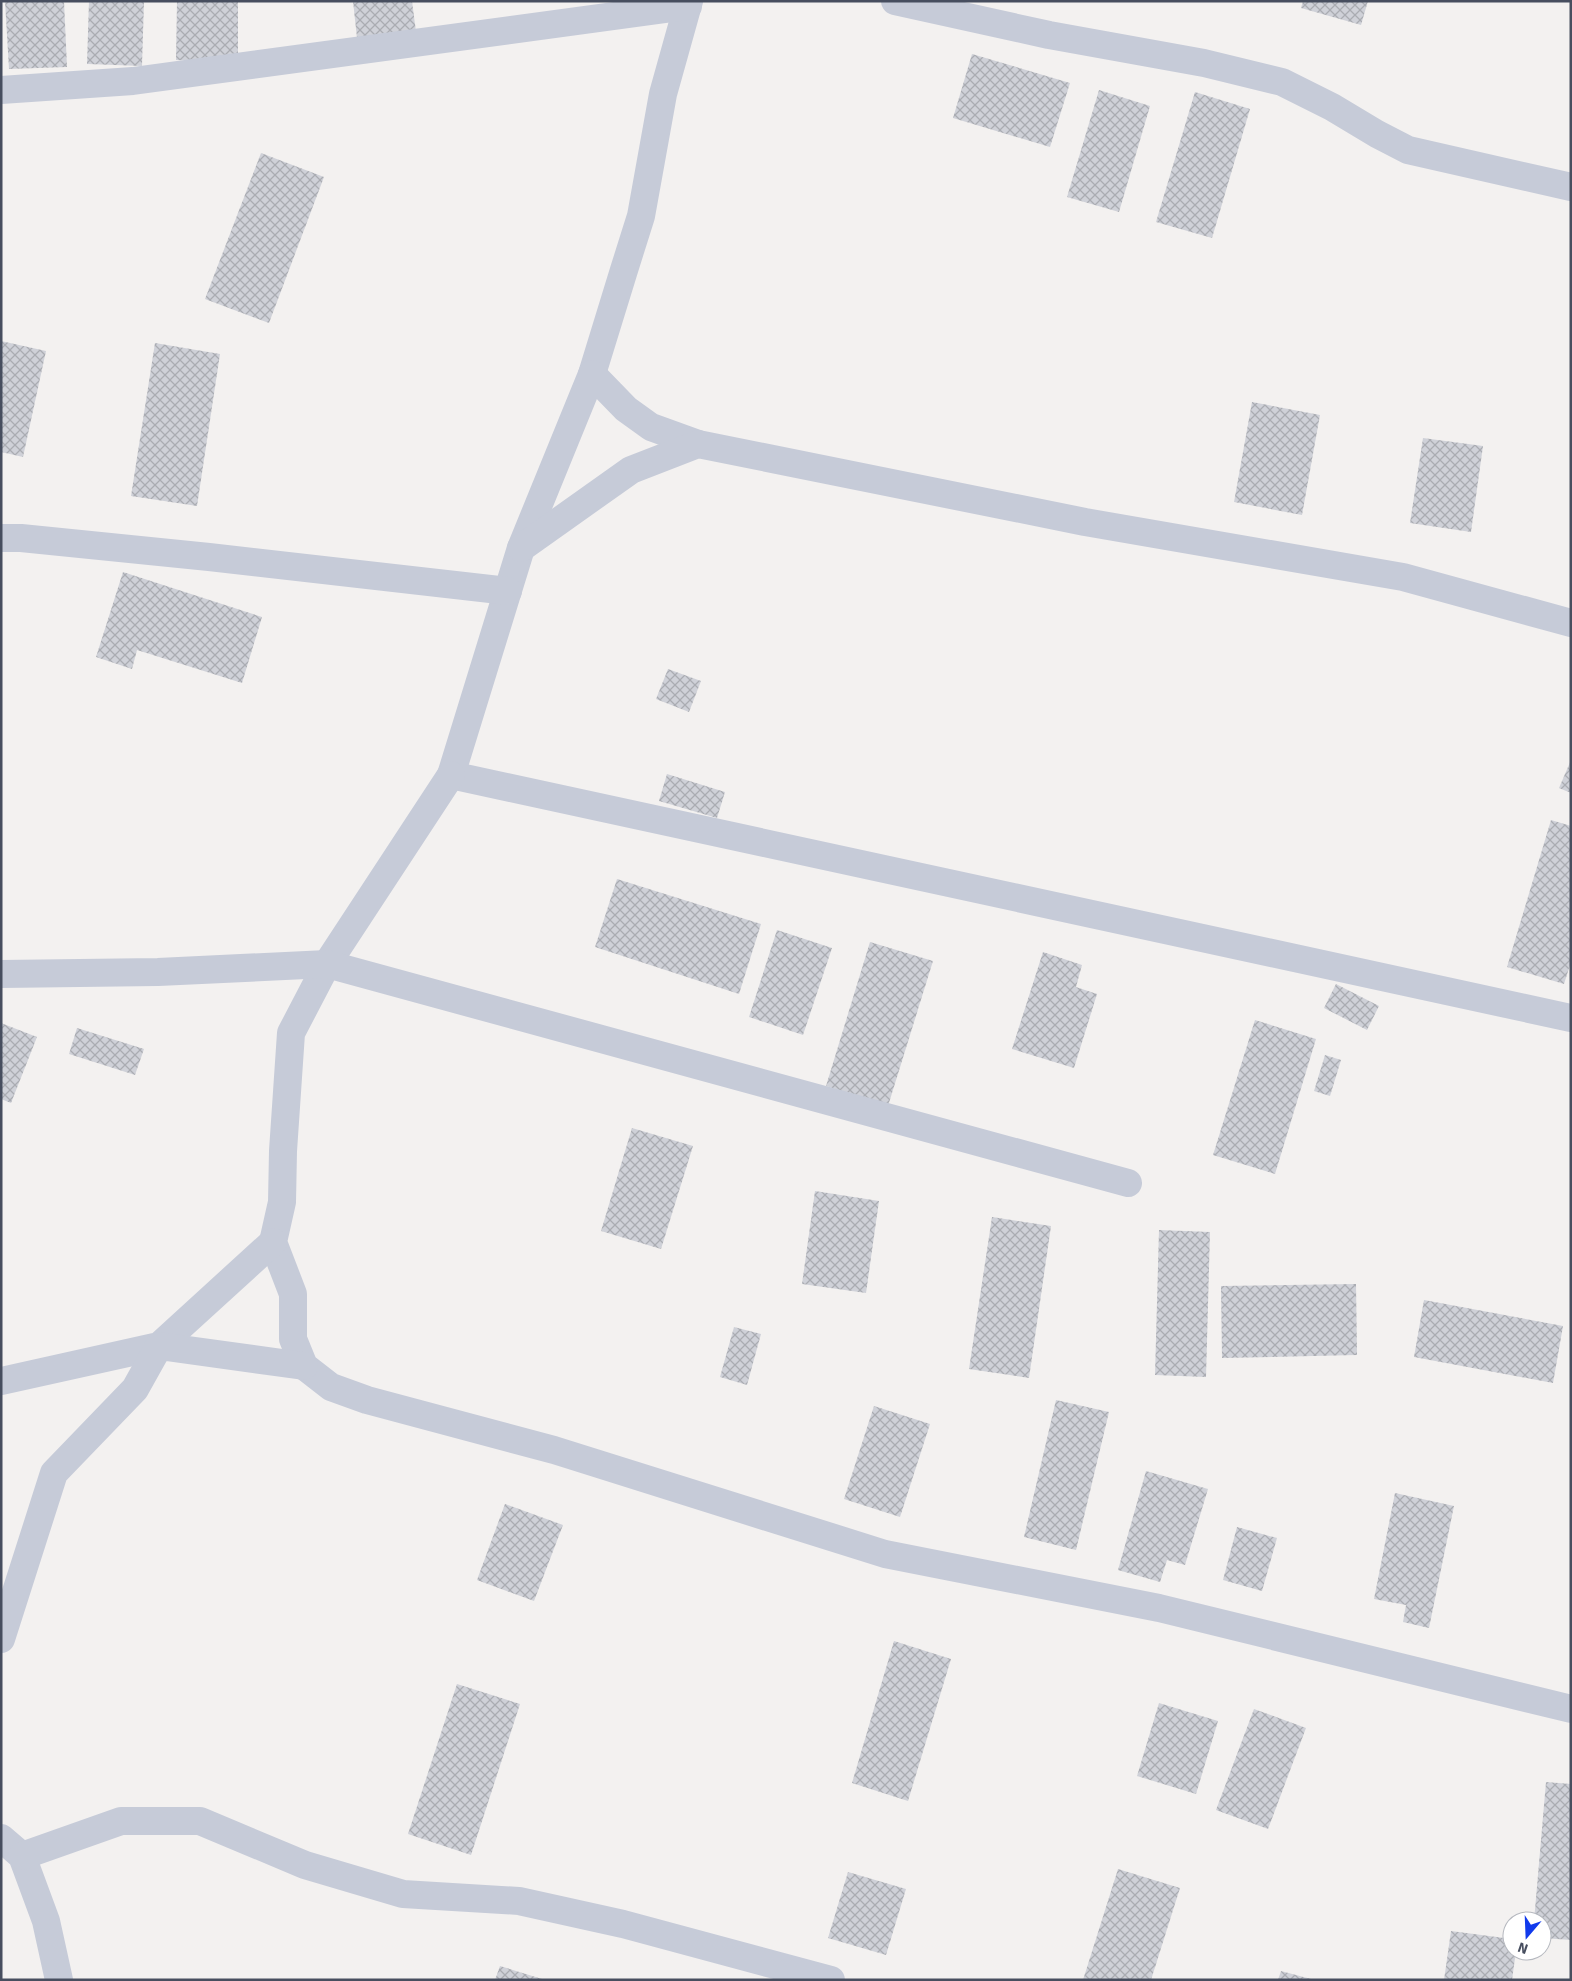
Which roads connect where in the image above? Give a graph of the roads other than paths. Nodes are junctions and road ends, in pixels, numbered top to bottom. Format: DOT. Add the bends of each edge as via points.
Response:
graph roads {
  1 [pos="895,1"];
  2 [pos="688,4"];
  3 [pos="1,90"];
  4 [pos="1571,187"];
  5 [pos="592,374"];
  6 [pos="698,444"];
  7 [pos="1,538"];
  8 [pos="521,548"];
  9 [pos="508,591"];
  10 [pos="1571,623"];
  11 [pos="451,775"];
  12 [pos="327,964"];
  13 [pos="1,974"];
  14 [pos="1571,1018"];
  15 [pos="1128,1183"];
  16 [pos="273,1242"];
  17 [pos="158,1346"];
  18 [pos="304,1366"];
  19 [pos="1,1381"];
  20 [pos="1,1639"];
  21 [pos="1571,1710"];
  22 [pos="1,1838"];
  23 [pos="22,1856"];
  24 [pos="59,1980"];
  25 [pos="831,1980"];
  1 -- 4 [label="street" via="1049,35 1204,63 1282,82 1408,150"];
  2 -- 3 [label="street" via="133,81"];
  2 -- 5 [label="street" via="663,94 641,216"];
  5 -- 6 [label="street" via="626,409 651,427"];
  5 -- 8 [label="street"];
  6 -- 8 [label="street" via="631,470"];
  6 -- 10 [label="street" via="1085,522 1403,577"];
  7 -- 9 [label="street" via="218,558"];
  8 -- 9 [label="street"];
  9 -- 11 [label="street"];
  11 -- 12 [label="street"];
  11 -- 14 [label="street"];
  12 -- 13 [label="street" via="158,972"];
  12 -- 15 [label="street"];
  12 -- 16 [label="street" via="291,1033 282,1202"];
  16 -- 17 [label="street"];
  16 -- 18 [label="street" via="293,1294 293,1339"];
  17 -- 18 [label="street"];
  17 -- 19 [label="street"];
  17 -- 20 [label="street" via="135,1389 54,1473"];
  18 -- 21 [label="street" via="331,1387 368,1400 554,1450 885,1554 1159,1608"];
  22 -- 23 [label="street"];
  23 -- 24 [label="street" via="46,1921"];
  23 -- 25 [label="street" via="122,1821 200,1821 305,1865 403,1894 519,1902 622,1924"];
}
